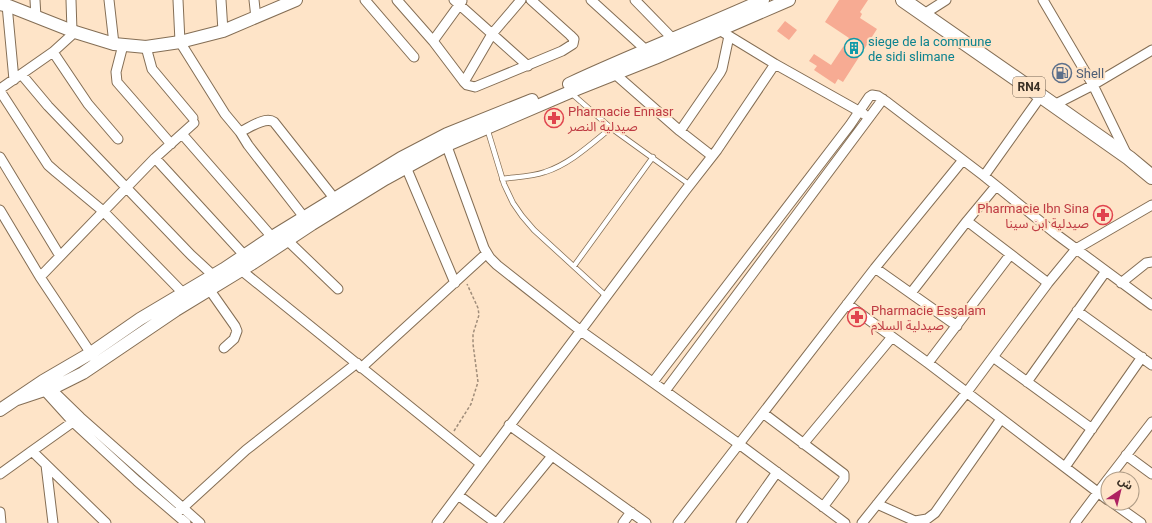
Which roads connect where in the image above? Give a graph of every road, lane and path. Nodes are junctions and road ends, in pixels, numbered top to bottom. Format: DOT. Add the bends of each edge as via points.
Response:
graph roads {
  1 [pos="35,0"];
  2 [pos="71,0"];
  3 [pos="109,0"];
  4 [pos="178,0"];
  5 [pos="221,0"];
  6 [pos="254,0"];
  7 [pos="296,0"];
  8 [pos="365,0"];
  9 [pos="397,0"];
  10 [pos="521,0"];
  11 [pos="531,0"];
  12 [pos="591,0"];
  13 [pos="635,0"];
  14 [pos="764,0"];
  15 [pos="789,0"];
  16 [pos="903,0"];
  17 [pos="946,0"];
  18 [pos="1043,0"];
  19 [pos="459,2"];
  20 [pos="4,5"];
  21 [pos="924,14"];
  22 [pos="36,17"];
  23 [pos="256,18"];
  24 [pos="710,24"];
  25 [pos="223,31"];
  26 [pos="73,32"];
  27 [pos="725,33"];
  28 [pos="492,34"];
  29 [pos="673,39"];
  30 [pos="432,41"];
  31 [pos="180,42"];
  32 [pos="119,44"];
  33 [pos="146,47"];
  34 [pos="646,50"];
  35 [pos="1152,50"];
  36 [pos="52,52"];
  37 [pos="414,58"];
  38 [pos="775,64"];
  39 [pos="528,66"];
  40 [pos="615,74"];
  41 [pos="18,77"];
  42 [pos="464,82"];
  43 [pos="1093,84"];
  44 [pos="567,89"];
  45 [pos="0,90"];
  46 [pos="1041,96"];
  47 [pos="883,99"];
  48 [pos="1054,105"];
  49 [pos="859,111"];
  50 [pos="869,117"];
  51 [pos="487,128"];
  52 [pos="611,128"];
  53 [pos="680,131"];
  54 [pos="240,132"];
  55 [pos="182,134"];
  56 [pos="118,139"];
  57 [pos="445,140"];
  58 [pos="171,144"];
  59 [pos="829,152"];
  60 [pos="712,156"];
  61 [pos="0,157"];
  62 [pos="653,157"];
  63 [pos="155,158"];
  64 [pos="1129,158"];
  65 [pos="837,160"];
  66 [pos="963,160"];
  67 [pos="406,167"];
  68 [pos="383,175"];
  69 [pos="984,176"];
  70 [pos="1152,177"];
  71 [pos="502,178"];
  72 [pos="690,185"];
  73 [pos="996,186"];
  74 [pos="127,187"];
  75 [pos="338,202"];
  76 [pos="1152,205"];
  77 [pos="0,210"];
  78 [pos="103,211"];
  79 [pos="307,221"];
  80 [pos="967,222"];
  81 [pos="764,236"];
  82 [pos="272,237"];
  83 [pos="287,240"];
  84 [pos="774,244"];
  85 [pos="1076,249"];
  86 [pos="487,253"];
  87 [pos="1010,255"];
  88 [pos="60,256"];
  89 [pos="245,256"];
  90 [pos="1152,262"];
  91 [pos="574,266"];
  92 [pos="236,267"];
  93 [pos="875,268"];
  94 [pos="1106,271"];
  95 [pos="462,276"];
  96 [pos="40,277"];
  97 [pos="217,278"];
  98 [pos="455,283"];
  99 [pos="1048,283"];
  100 [pos="1121,283"];
  101 [pos="209,289"];
  102 [pos="338,289"];
  103 [pos="183,293"];
  104 [pos="911,293"];
  105 [pos="606,296"];
  106 [pos="847,304"];
  107 [pos="1152,305"];
  108 [pos="1078,311"];
  109 [pos="957,326"];
  110 [pos="581,331"];
  111 [pos="892,337"];
  112 [pos="224,348"];
  113 [pos="91,353"];
  114 [pos="993,357"];
  115 [pos="1142,357"];
  116 [pos="928,363"];
  117 [pos="98,364"];
  118 [pos="1152,364"];
  119 [pos="359,365"];
  120 [pos="653,382"];
  121 [pos="1027,382"];
  122 [pos="44,386"];
  123 [pos="665,391"];
  124 [pos="966,392"];
  125 [pos="0,410"];
  126 [pos="762,414"];
  127 [pos="76,419"];
  128 [pos="1001,419"];
  129 [pos="1152,422"];
  130 [pos="509,426"];
  131 [pos="1092,429"];
  132 [pos="449,439"];
  133 [pos="739,444"];
  134 [pos="803,444"];
  135 [pos="32,450"];
  136 [pos="552,456"];
  137 [pos="1126,456"];
  138 [pos="480,464"];
  139 [pos="46,465"];
  140 [pos="1065,467"];
  141 [pos="1114,471"];
  142 [pos="777,472"];
  143 [pos="0,474"];
  144 [pos="1152,474"];
  145 [pos="1100,490"];
  146 [pos="1098,493"];
  147 [pos="458,495"];
  148 [pos="878,504"];
  149 [pos="823,507"];
  150 [pos="179,511"];
  151 [pos="1124,511"];
  152 [pos="0,512"];
  153 [pos="631,512"];
  154 [pos="917,522"];
  155 [pos="1,523"];
  156 [pos="53,523"];
  157 [pos="105,523"];
  158 [pos="186,523"];
  159 [pos="200,523"];
  160 [pos="437,523"];
  161 [pos="496,523"];
  162 [pos="624,523"];
  163 [pos="646,523"];
  164 [pos="678,523"];
  165 [pos="741,523"];
  166 [pos="845,523"];
  167 [pos="862,523"];
  168 [pos="1075,523"];
  169 [pos="1141,523"];
  1 -- 22 [label="street"];
  2 -- 26 [label="street"];
  3 -- 32 [label="street"];
  4 -- 31 [label="street"];
  5 -- 25 [label="street"];
  6 -- 23 [label="street"];
  7 -- 23 [label="street"];
  8 -- 37 [label="street"];
  9 -- 30 [label="street"];
  10 -- 28 [label="street"];
  11 -- 39 [label="street" via="568,33 574,42 562,51"];
  12 -- 34 [label="street"];
  13 -- 29 [label="street"];
  14 -- 24 [label="street"];
  15 -- 27 [label="street"];
  16 -- 21 [label="main road, RN4"];
  17 -- 21 [label="street"];
  18 -- 43 [label="street"];
  19 -- 28 [label="street"];
  19 -- 30 [label="street"];
  20 -- 22 [label="street"];
  20 -- 41 [label="street"];
  21 -- 46 [label="main road, RN4"];
  22 -- 26 [label="street"];
  23 -- 25 [label="street"];
  24 -- 27 [label="street"];
  24 -- 29 [label="street"];
  25 -- 31 [label="street"];
  26 -- 32 [label="street"];
  26 -- 36 [label="street"];
  27 -- 38 [label="street"];
  27 -- 40 [label="street"];
  27 -- 53 [label="street" via="722,69"];
  28 -- 39 [label="street"];
  28 -- 42 [label="street"];
  29 -- 34 [label="street"];
  30 -- 42 [label="street"];
  31 -- 33 [label="street"];
  31 -- 54 [label="street" via="225,114"];
  32 -- 33 [label="street"];
  32 -- 58 [label="street" via="117,82"];
  33 -- 55 [label="street" via="152,69 194,121"];
  34 -- 44 [label="street"];
  35 -- 43 [label="street"];
  36 -- 41 [label="street"];
  36 -- 56 [label="street" via="85,99"];
  38 -- 49 [label="street"];
  38 -- 60 [label="street"];
  39 -- 42 [label="street" via="475,87"];
  40 -- 44 [label="street"];
  40 -- 53 [label="street"];
  41 -- 45 [label="street"];
  41 -- 74 [label="street"];
  43 -- 48 [label="street"];
  43 -- 64 [label="street"];
  44 -- 51 [label="street"];
  44 -- 52 [label="lane"];
  44 -- 57 [label="street"];
  45 -- 78 [label="street" via="48,165"];
  46 -- 48 [label="main road, RN4"];
  46 -- 69 [label="street"];
  47 -- 49 [label="street" via="872,95"];
  47 -- 50 [label="street"];
  47 -- 66 [label="street"];
  48 -- 64 [label="main road, RN4"];
  49 -- 50 [label="street"];
  49 -- 59 [label="street"];
  50 -- 65 [label="street"];
  51 -- 57 [label="street"];
  51 -- 71 [label="lane"];
  52 -- 62 [label="lane"];
  52 -- 71 [label="lane" via="585,149 546,172"];
  53 -- 60 [label="street"];
  54 -- 75 [label="street" via="270,119"];
  54 -- 79 [label="street"];
  55 -- 58 [label="street"];
  55 -- 82 [label="street"];
  57 -- 67 [label="street"];
  57 -- 68 [label="street"];
  57 -- 86 [label="street"];
  58 -- 63 [label="street"];
  59 -- 65 [label="street"];
  59 -- 81 [label="street"];
  60 -- 72 [label="street"];
  61 -- 88 [label="street"];
  62 -- 72 [label="lane"];
  62 -- 91 [label="lane"];
  63 -- 74 [label="street"];
  63 -- 89 [label="street"];
  64 -- 70 [label="main road, RN4"];
  65 -- 84 [label="street"];
  66 -- 69 [label="street"];
  66 -- 93 [label="street"];
  67 -- 68 [label="street"];
  67 -- 98 [label="street"];
  68 -- 75 [label="street"];
  69 -- 73 [label="street"];
  71 -- 91 [label="lane" via="522,216"];
  72 -- 105 [label="street"];
  73 -- 80 [label="street"];
  73 -- 85 [label="street"];
  74 -- 78 [label="street"];
  74 -- 97 [label="street"];
  75 -- 79 [label="street"];
  76 -- 85 [label="street"];
  77 -- 96 [label="street"];
  78 -- 88 [label="street"];
  78 -- 103 [label="street"];
  79 -- 82 [label="street"];
  79 -- 83 [label="street"];
  80 -- 87 [label="street"];
  80 -- 104 [label="street"];
  81 -- 84 [label="street"];
  81 -- 120 [label="street"];
  82 -- 89 [label="street"];
  83 -- 92 [label="street"];
  83 -- 102 [label="street"];
  84 -- 123 [label="street"];
  85 -- 94 [label="street"];
  85 -- 99 [label="street"];
  86 -- 95 [label="street"];
  86 -- 110 [label="street" via="497,265"];
  87 -- 99 [label="street"];
  87 -- 109 [label="street"];
  88 -- 96 [label="street"];
  89 -- 92 [label="street"];
  90 -- 100 [label="street" via="1146,263"];
  91 -- 105 [label="lane"];
  92 -- 97 [label="street"];
  92 -- 119 [label="street"];
  93 -- 104 [label="street"];
  93 -- 106 [label="street"];
  94 -- 100 [label="street"];
  94 -- 108 [label="street"];
  95 -- 98 [label="street"];
  95 -- 132 [label="path" via="478,308 479,315 473,334 478,382 471,404"];
  96 -- 113 [label="street"];
  97 -- 101 [label="street"];
  97 -- 103 [label="street"];
  98 -- 119 [label="street"];
  99 -- 114 [label="street"];
  100 -- 107 [label="street"];
  101 -- 112 [label="street" via="237,332 234,339"];
  101 -- 117 [label="street"];
  103 -- 113 [label="street"];
  104 -- 109 [label="street"];
  105 -- 110 [label="street"];
  106 -- 111 [label="street"];
  106 -- 126 [label="street"];
  108 -- 115 [label="street"];
  108 -- 121 [label="street"];
  109 -- 116 [label="street"];
  110 -- 120 [label="street"];
  110 -- 130 [label="street"];
  111 -- 116 [label="street"];
  111 -- 134 [label="street"];
  113 -- 117 [label="street"];
  113 -- 122 [label="street"];
  114 -- 121 [label="street"];
  114 -- 124 [label="street"];
  115 -- 118 [label="street"];
  115 -- 131 [label="street"];
  116 -- 124 [label="street"];
  117 -- 122 [label="street" via="71,379"];
  119 -- 132 [label="street"];
  119 -- 150 [label="street" via="246,450"];
  120 -- 123 [label="street"];
  121 -- 131 [label="street"];
  122 -- 125 [label="street"];
  122 -- 127 [label="street"];
  123 -- 133 [label="street"];
  124 -- 128 [label="street"];
  124 -- 148 [label="street"];
  126 -- 133 [label="street"];
  126 -- 134 [label="street"];
  127 -- 135 [label="street"];
  127 -- 150 [label="street"];
  128 -- 140 [label="street"];
  128 -- 154 [label="street" via="934,513 927,519"];
  129 -- 137 [label="street"];
  130 -- 136 [label="street"];
  130 -- 138 [label="street"];
  131 -- 140 [label="street"];
  132 -- 138 [label="street"];
  133 -- 142 [label="street"];
  133 -- 164 [label="street"];
  134 -- 149 [label="street" via="844,474 844,479"];
  135 -- 139 [label="street"];
  135 -- 143 [label="street"];
  136 -- 153 [label="street"];
  136 -- 161 [label="street"];
  137 -- 141 [label="street"];
  137 -- 144 [label="street"];
  138 -- 147 [label="street"];
  139 -- 156 [label="street"];
  139 -- 157 [label="street"];
  140 -- 146 [label="street"];
  142 -- 149 [label="street"];
  142 -- 165 [label="street"];
  145 -- 146 [label="street"];
  146 -- 168 [label="street"];
  147 -- 160 [label="street"];
  147 -- 161 [label="street"];
  148 -- 154 [label="street"];
  148 -- 167 [label="street"];
  149 -- 166 [label="street"];
  150 -- 158 [label="street"];
  150 -- 159 [label="street"];
  151 -- 169 [label="street"];
  152 -- 155 [label="street"];
  153 -- 162 [label="street"];
  153 -- 163 [label="street"];
}
